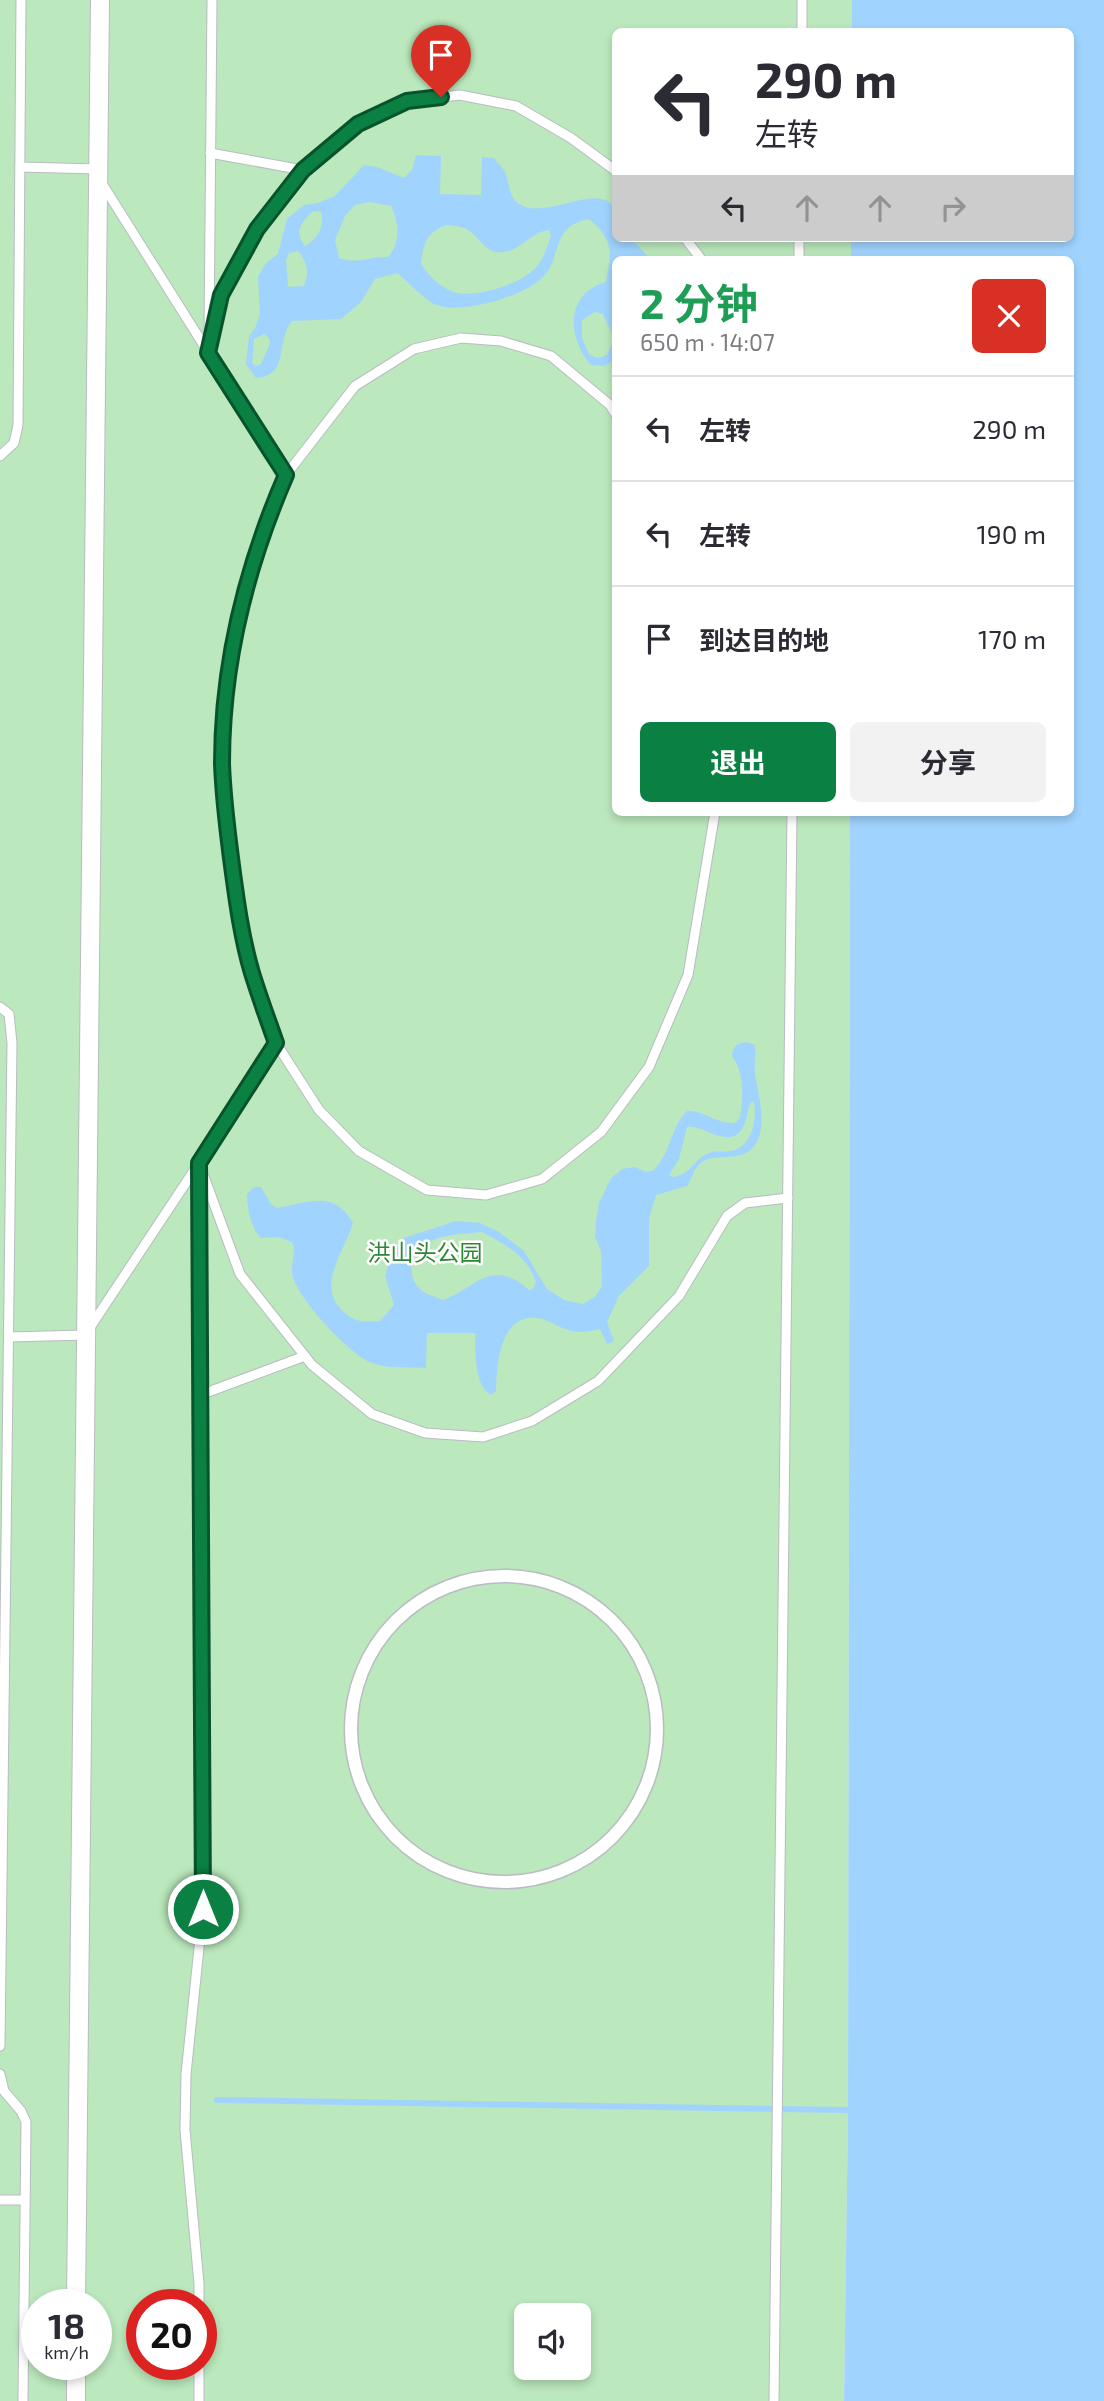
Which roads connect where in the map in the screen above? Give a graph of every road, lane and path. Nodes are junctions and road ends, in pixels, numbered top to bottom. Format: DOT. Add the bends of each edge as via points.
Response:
graph roads {
  1 [pos="21,0"];
  2 [pos="100,0"];
  3 [pos="212,0"];
  4 [pos="802,0"];
  5 [pos="802,28"];
  6 [pos="210,153"];
  7 [pos="20,167"];
  8 [pos="612,168"];
  9 [pos="303,170"];
  10 [pos="98,174"];
  11 [pos="688,242"];
  12 [pos="699,256"];
  13 [pos="208,353"];
  14 [pos="612,408"];
  15 [pos="0,456"];
  16 [pos="286,475"];
  17 [pos="714,816"];
  18 [pos="792,816"];
  19 [pos="0,1007"];
  20 [pos="276,1043"];
  21 [pos="199,1163"];
  22 [pos="788,1198"];
  23 [pos="85,1335"];
  24 [pos="9,1337"];
  25 [pos="305,1356"];
  26 [pos="201,1395"];
  27 [pos="635,1810"];
  28 [pos="0,2046"];
  29 [pos="0,2074"];
  30 [pos="0,2200"];
  31 [pos="25,2200"];
  32 [pos="76,2289"];
  33 [pos="199,2289"];
  34 [pos="76,2380"];
  35 [pos="199,2380"];
  36 [pos="23,2401"];
  37 [pos="76,2401"];
  38 [pos="198,2401"];
  39 [pos="774,2401"];
  1 -- 7 [label="lane"];
  2 -- 10 [label="street"];
  3 -- 6 [label="lane"];
  4 -- 5 [label="lane"];
  6 -- 9 [label="lane"];
  6 -- 13 [label="lane"];
  7 -- 10 [label="lane"];
  7 -- 15 [label="lane" via="18,425 14,443"];
  8 -- 9 [label="lane" via="516,106 460,95 407,101 383,112 358,124"];
  9 -- 13 [label="lane" via="257,229 221,295"];
  10 -- 13 [label="lane"];
  10 -- 23 [label="street"];
  11 -- 12 [label="lane"];
  13 -- 16 [label="lane"];
  14 -- 16 [label="lane" via="551,356 501,341 461,338 414,349 355,386"];
  16 -- 20 [label="lane" via="262,531 240,608 225,705 222,763 237,904 251,971"];
  17 -- 20 [label="lane" via="688,975 649,1067 601,1132 542,1179 486,1195 427,1190 359,1151 319,1110"];
  18 -- 22 [label="lane"];
  19 -- 24 [label="lane" via="9,1014 12,1042"];
  20 -- 21 [label="lane"];
  21 -- 23 [label="lane"];
  21 -- 25 [label="lane" via="240,1274"];
  21 -- 26 [label="lane"];
  22 -- 25 [label="lane" via="745,1203 727,1216 679,1296 602,1378 532,1421 484,1437 425,1433 372,1414"];
  22 -- 39 [label="lane"];
  23 -- 24 [label="lane"];
  23 -- 32 [label="street"];
  24 -- 28 [label="lane"];
  25 -- 26 [label="lane"];
  26 -- 33 [label="lane" via="203,1909 186,2074 185,2130"];
  27 -- 27 [label="street" via="600,1850 553,1876 501,1884 449,1874 403,1846 369,1805 354,1764 350,1720 360,1674 384,1632 419,1600 463,1580 510,1575 562,1586 607,1614 640,1656 656,1707 655,1760"];
  29 -- 31 [label="lane" via="4,2091 26,2122"];
  30 -- 31 [label="lane"];
  31 -- 36 [label="lane"];
  34 -- 37 [label="street"];
  35 -- 38 [label="lane"];
}
